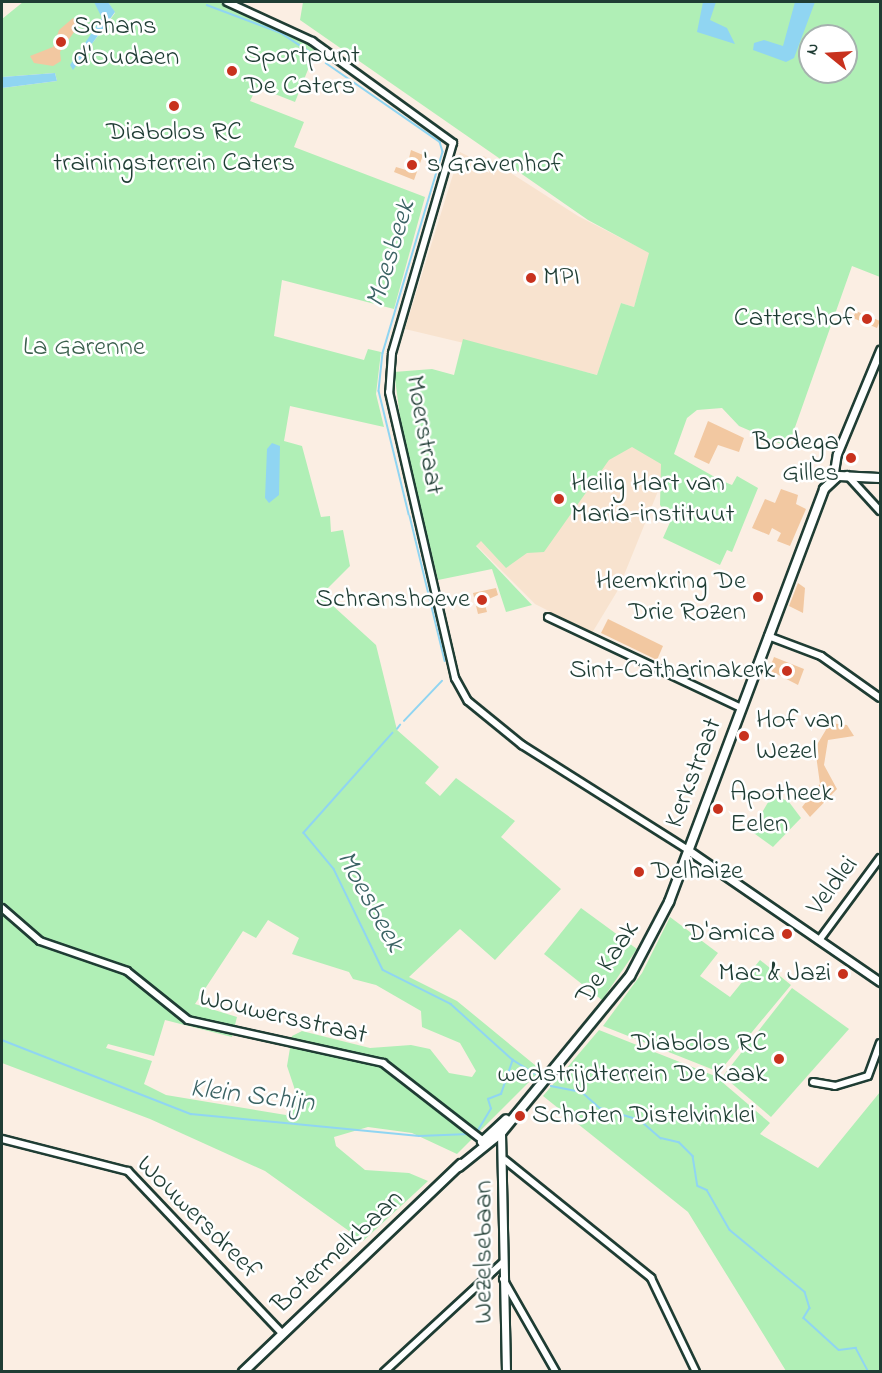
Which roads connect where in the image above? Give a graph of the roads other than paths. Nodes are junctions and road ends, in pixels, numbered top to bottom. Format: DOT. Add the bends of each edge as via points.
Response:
graph roads {
  1 [pos="227,2"];
  2 [pos="880,350"];
  3 [pos="847,477"];
  4 [pos="833,478"];
  5 [pos="880,478"];
  6 [pos="880,511"];
  7 [pos="548,617"];
  8 [pos="768,636"];
  9 [pos="880,698"];
  10 [pos="741,708"];
  11 [pos="688,850"];
  12 [pos="880,858"];
  13 [pos="2,908"];
  14 [pos="820,939"];
  15 [pos="880,982"];
  16 [pos="880,1043"];
  17 [pos="813,1082"];
  18 [pos="542,1084"];
  19 [pos="523,1106"];
  20 [pos="501,1133"];
  21 [pos="2,1139"];
  22 [pos="486,1142"];
  23 [pos="505,1160"];
  24 [pos="503,1262"];
  25 [pos="503,1278"];
  26 [pos="282,1333"];
  27 [pos="243,1370"];
  28 [pos="384,1371"];
  29 [pos="506,1371"];
  30 [pos="556,1371"];
  31 [pos="696,1371"];
  1 -- 11 [label="street, Moerstraat" via="312,41 453,143 392,353 389,392 455,678 468,701 522,745"];
  2 -- 4 [label="street" via="837,454"];
  3 -- 4 [label="main road"];
  3 -- 5 [label="main road"];
  3 -- 6 [label="street"];
  4 -- 8 [label="main road, Kerkstraat"];
  7 -- 10 [label="street"];
  8 -- 9 [label="street" via="821,656"];
  8 -- 10 [label="main road, Kerkstraat"];
  10 -- 11 [label="main road, Kerkstraat"];
  11 -- 14 [label="street"];
  11 -- 18 [label="main road, De Kaak" via="669,902 630,976"];
  12 -- 14 [label="street, Veldlei"];
  13 -- 22 [label="street, Wouwersstraat" via="40,941 127,972 188,1020 383,1063"];
  14 -- 15 [label="street"];
  16 -- 17 [label="street" via="868,1076 835,1086"];
  18 -- 19 [label="main road, Botermelkbaan"];
  19 -- 20 [label="main road, Botermelkbaan"];
  19 -- 22 [label="main road, Botermelkbaan"];
  20 -- 22 [label="main road, Botermelkbaan"];
  20 -- 23 [label="street, Wezelsebaan"];
  21 -- 26 [label="street, Wouwersdreef" via="128,1171"];
  22 -- 26 [label="main road, Botermelkbaan"];
  23 -- 24 [label="street, Wezelsebaan"];
  23 -- 31 [label="street" via="651,1278"];
  24 -- 25 [label="street, Wezelsebaan"];
  24 -- 28 [label="street"];
  25 -- 29 [label="street, Wezelsebaan"];
  25 -- 30 [label="street"];
  26 -- 27 [label="main road, Botermelkbaan"];
}
